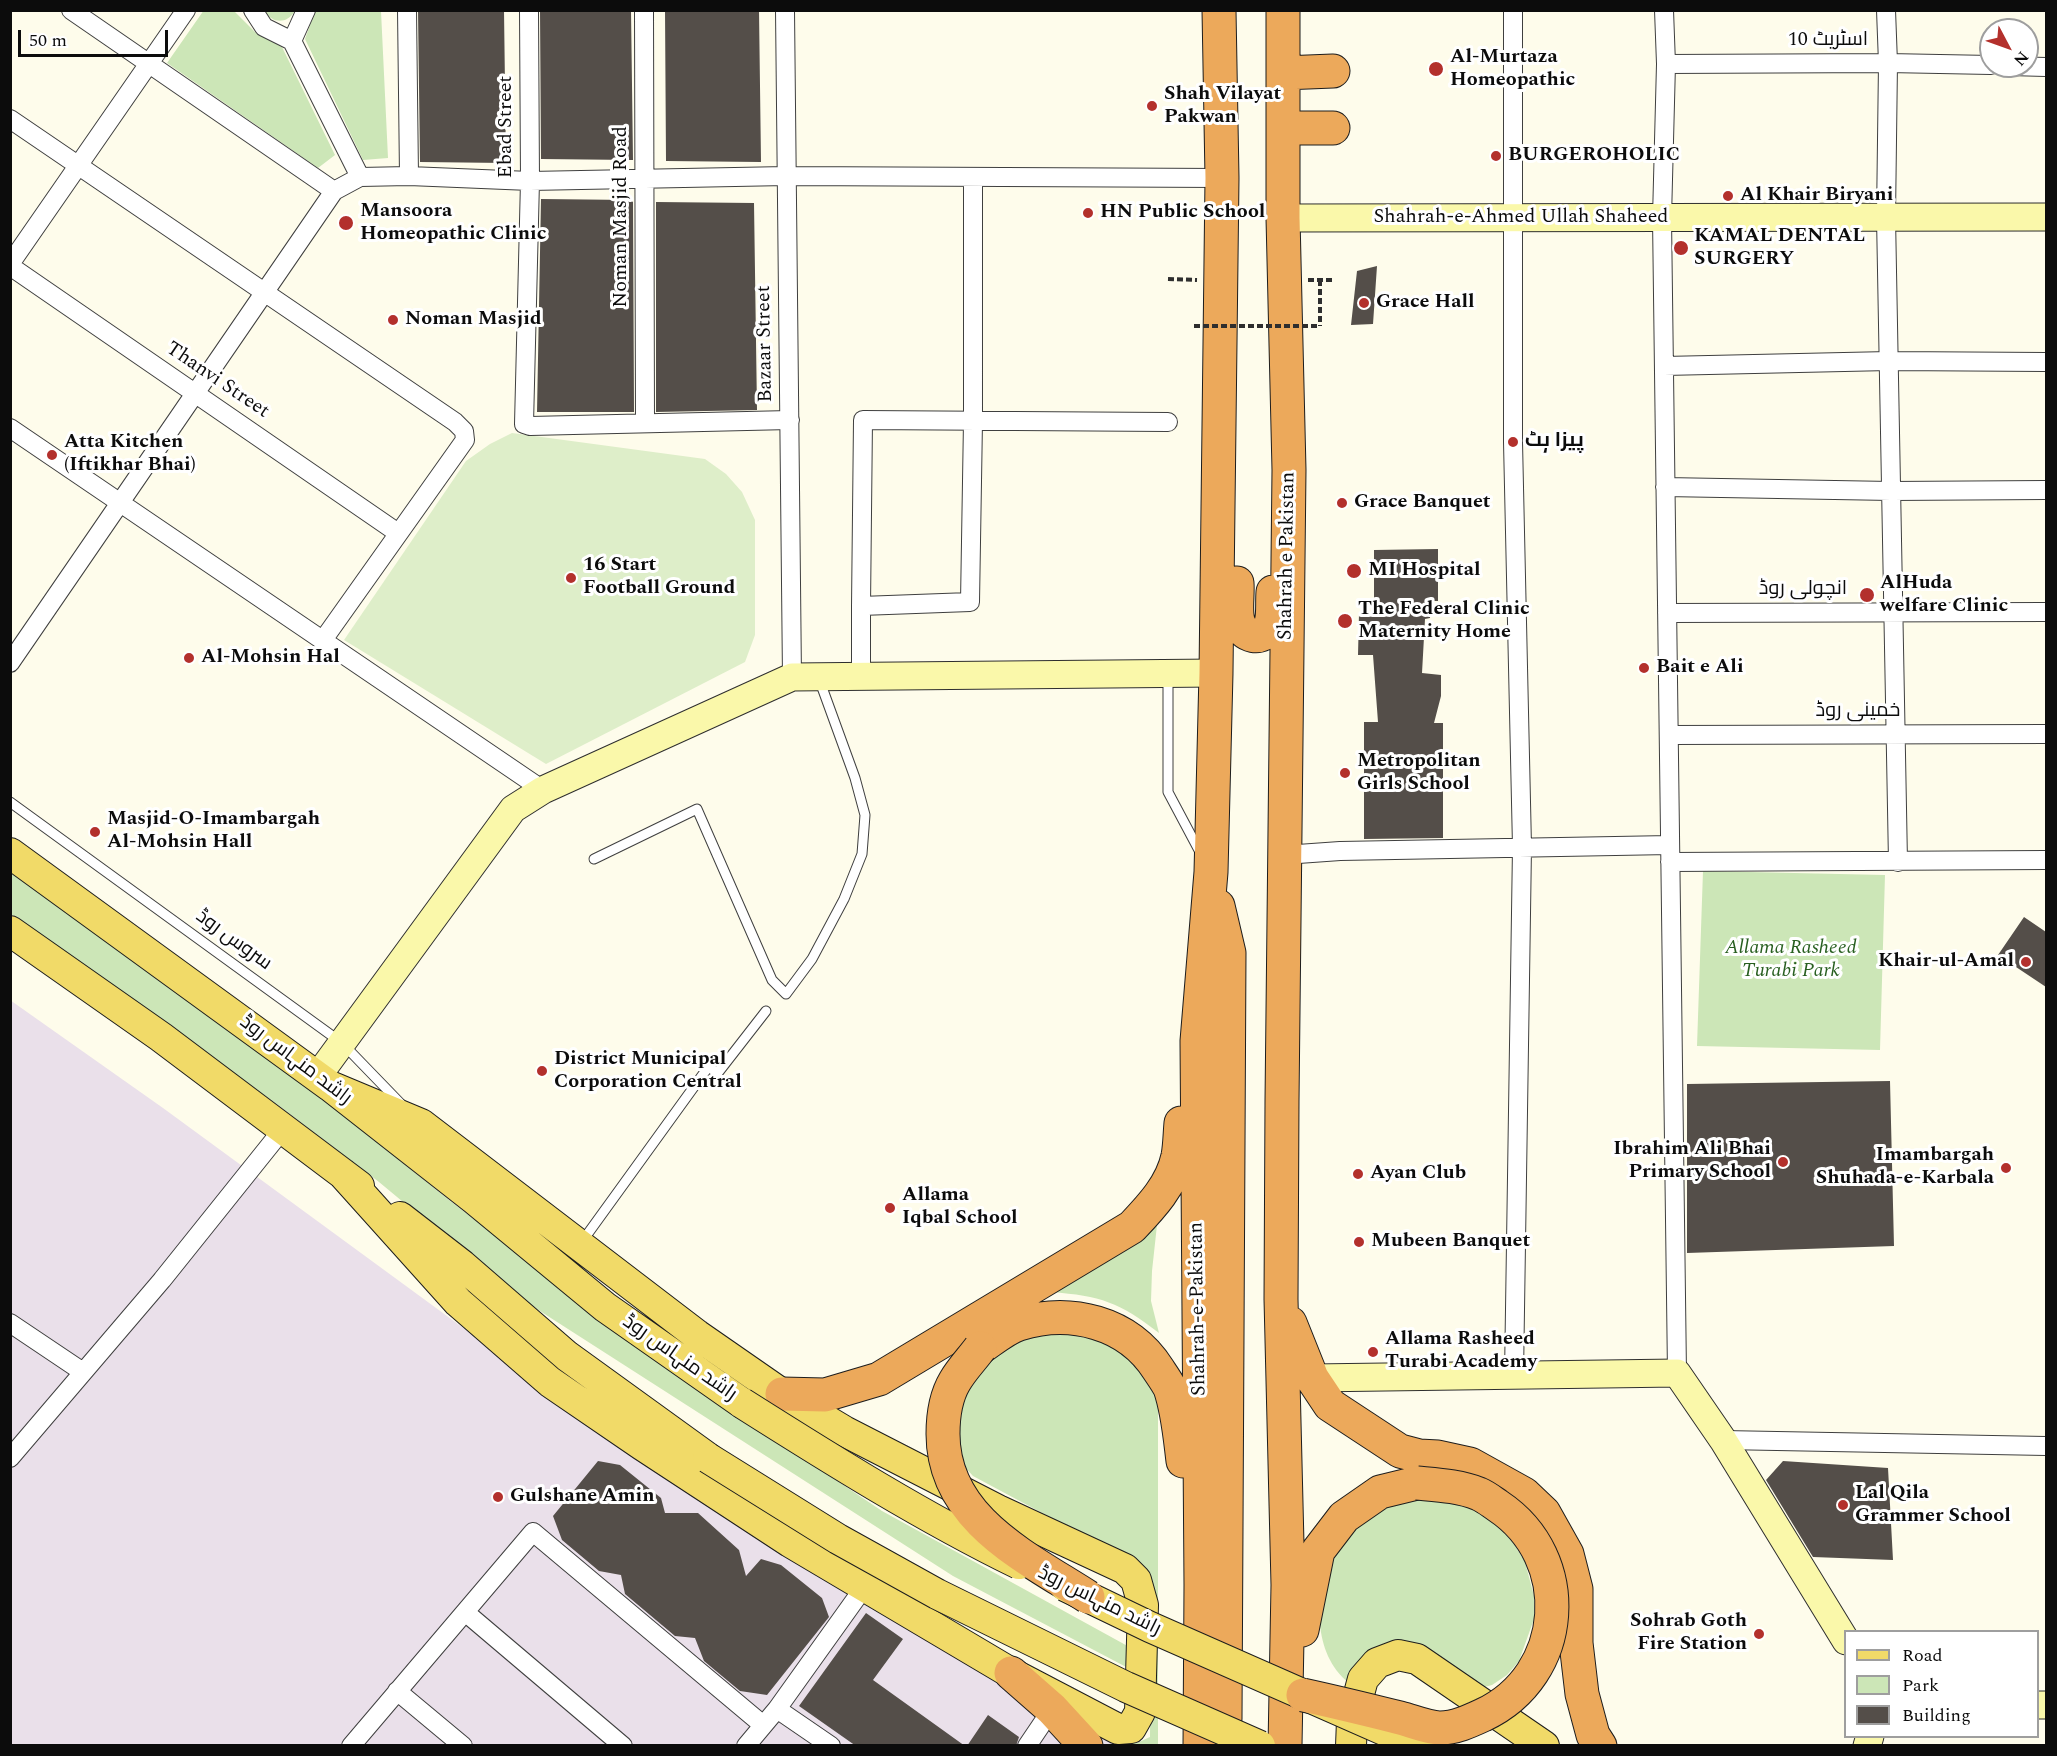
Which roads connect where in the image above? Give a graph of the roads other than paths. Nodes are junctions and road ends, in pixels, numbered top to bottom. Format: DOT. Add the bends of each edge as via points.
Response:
graph roads {
  1 [pos="71,10"];
  2 [pos="186,10"];
  3 [pos="254,10"];
  4 [pos="306,10"];
  5 [pos="407,10"];
  6 [pos="529,10"];
  7 [pos="644,10"];
  8 [pos="785,10"];
  9 [pos="1219,10"];
  10 [pos="1283,10"];
  11 [pos="1513,10"];
  12 [pos="1664,10"];
  13 [pos="1886,10"];
  14 [pos="292,41"];
  15 [pos="150,63"];
  16 [pos="1888,63"];
  17 [pos="1666,64"];
  18 [pos="1979,66"];
  19 [pos="1333,71"];
  20 [pos="1283,73"];
  21 [pos="10,118"];
  22 [pos="1283,128"];
  23 [pos="1333,128"];
  24 [pos="79,165"];
  25 [pos="408,176"];
  26 [pos="786,176"];
  27 [pos="360,177"];
  28 [pos="973,177"];
  29 [pos="645,178"];
  30 [pos="1222,178"];
  31 [pos="530,181"];
  32 [pos="334,191"];
  33 [pos="1886,217"];
  34 [pos="2046,217"];
  35 [pos="1283,218"];
  36 [pos="1513,218"];
  37 [pos="1662,218"];
  38 [pos="10,265"];
  39 [pos="265,291"];
  40 [pos="1889,361"];
  41 [pos="2046,362"];
  42 [pos="1664,366"];
  43 [pos="195,394"];
  44 [pos="1220,403"];
  45 [pos="790,420"];
  46 [pos="973,421"];
  47 [pos="1168,422"];
  48 [pos="645,423"];
  49 [pos="10,428"];
  50 [pos="1289,470"];
  51 [pos="1665,487"];
  52 [pos="2046,490"];
  53 [pos="1891,491"];
  54 [pos="120,502"];
  55 [pos="398,533"];
  56 [pos="861,606"];
  57 [pos="1893,612"];
  58 [pos="2046,612"];
  59 [pos="1667,613"];
  60 [pos="322,640"];
  61 [pos="10,663"];
  62 [pos="1216,673"];
  63 [pos="1168,674"];
  64 [pos="861,676"];
  65 [pos="805,677"];
  66 [pos="1897,734"];
  67 [pos="2046,734"];
  68 [pos="1669,735"];
  69 [pos="543,790"];
  70 [pos="10,802"];
  71 [pos="1522,847"];
  72 [pos="10,853"];
  73 [pos="1670,853"];
  74 [pos="1284,855"];
  75 [pos="594,859"];
  76 [pos="2046,860"];
  77 [pos="1898,862"];
  78 [pos="1211,872"];
  79 [pos="10,931"];
  80 [pos="766,1011"];
  81 [pos="1197,1041"];
  82 [pos="342,1043"];
  83 [pos="324,1082"];
  84 [pos="421,1124"];
  85 [pos="283,1129"];
  86 [pos="343,1174"];
  87 [pos="580,1245"];
  88 [pos="1281,1299"];
  89 [pos="10,1323"];
  90 [pos="83,1372"];
  91 [pos="1677,1374"];
  92 [pos="1514,1375"];
  93 [pos="1312,1378"];
  94 [pos="782,1394"];
  95 [pos="1723,1440"];
  96 [pos="2046,1446"];
  97 [pos="10,1458"];
  98 [pos="1201,1585"];
  99 [pos="865,1586"];
  100 [pos="1088,1597"];
  101 [pos="465,1612"];
  102 [pos="1844,1639"];
  103 [pos="1011,1673"];
  104 [pos="397,1692"];
  105 [pos="777,1709"];
  106 [pos="1052,1709"];
  107 [pos="1225,1719"];
  108 [pos="1291,1720"];
  109 [pos="763,1725"];
  110 [pos="351,1746"];
  111 [pos="463,1746"];
  112 [pos="623,1746"];
  113 [pos="746,1746"];
  114 [pos="831,1746"];
  115 [pos="1027,1746"];
  116 [pos="1086,1746"];
  117 [pos="1200,1746"];
  118 [pos="1260,1746"];
  119 [pos="1351,1746"];
  120 [pos="1420,1746"];
  121 [pos="1545,1746"];
  122 [pos="1600,1746"];
  1 -- 15 [label="street"];
  2 -- 15 [label="street"];
  3 -- 14 [label="street" via="264,27"];
  4 -- 14 [label="street"];
  5 -- 25 [label="street"];
  6 -- 31 [label="street, Ebad Street"];
  7 -- 29 [label="street, Noman Masjid Road"];
  8 -- 26 [label="street, Bazaar Street"];
  9 -- 30 [label="highway"];
  10 -- 20 [label="highway, Shahrah e Pakistan"];
  11 -- 36 [label="street"];
  12 -- 17 [label="street"];
  13 -- 16 [label="street"];
  14 -- 27 [label="street"];
  15 -- 24 [label="street"];
  15 -- 32 [label="street"];
  16 -- 17 [label="street, اسٹریٹ 10"];
  16 -- 18 [label="street, اسٹریٹ 10"];
  16 -- 33 [label="street"];
  17 -- 37 [label="street"];
  19 -- 20 [label="highway"];
  20 -- 22 [label="highway, Shahrah e Pakistan"];
  21 -- 24 [label="street"];
  22 -- 23 [label="highway"];
  22 -- 35 [label="highway, Shahrah e Pakistan"];
  24 -- 38 [label="street"];
  24 -- 39 [label="street"];
  25 -- 27 [label="street"];
  25 -- 31 [label="street"];
  26 -- 28 [label="street"];
  26 -- 29 [label="street"];
  26 -- 45 [label="street, Bazaar Street"];
  27 -- 32 [label="street"];
  28 -- 30 [label="street"];
  28 -- 46 [label="street"];
  29 -- 31 [label="street"];
  29 -- 48 [label="street, Noman Masjid Road"];
  30 -- 44 [label="highway"];
  31 -- 48 [label="street, Ebad Street" via="524,424"];
  32 -- 39 [label="street"];
  33 -- 34 [label="street, Shahrah-e-Ahmed Ullah Shaheed"];
  33 -- 37 [label="street, Shahrah-e-Ahmed Ullah Shaheed"];
  33 -- 40 [label="street"];
  35 -- 36 [label="street, Shahrah-e-Ahmed Ullah Shaheed"];
  35 -- 50 [label="highway, Shahrah e Pakistan"];
  36 -- 37 [label="street, Shahrah-e-Ahmed Ullah Shaheed"];
  36 -- 71 [label="street" via="1513,454"];
  37 -- 42 [label="street"];
  38 -- 43 [label="street, Thanvi Street"];
  39 -- 43 [label="street"];
  39 -- 55 [label="street" via="464,431 465,440"];
  40 -- 41 [label="street"];
  40 -- 42 [label="street"];
  40 -- 53 [label="street"];
  42 -- 51 [label="street"];
  43 -- 54 [label="street"];
  43 -- 55 [label="street, Thanvi Street"];
  44 -- 50 [label="highway" via="1236,488 1238,621 1249,635 1268,631 1272,622 1275,509"];
  44 -- 62 [label="highway"];
  45 -- 48 [label="street"];
  45 -- 65 [label="street, Bazaar Street"];
  46 -- 47 [label="street"];
  46 -- 56 [label="street" via="970,602"];
  46 -- 56 [label="street" via="862,420"];
  49 -- 54 [label="street"];
  50 -- 74 [label="highway, Shahrah e Pakistan"];
  51 -- 53 [label="street"];
  51 -- 59 [label="street"];
  52 -- 53 [label="street"];
  53 -- 57 [label="street"];
  54 -- 60 [label="street"];
  54 -- 61 [label="street"];
  55 -- 60 [label="street"];
  56 -- 64 [label="street"];
  57 -- 58 [label="street, انچولی روڈ"];
  57 -- 59 [label="street, انچولی روڈ"];
  57 -- 66 [label="street"];
  59 -- 68 [label="street"];
  60 -- 69 [label="street"];
  62 -- 63 [label="street"];
  62 -- 78 [label="highway"];
  63 -- 64 [label="street"];
  63 -- 78 [label="lane" via="1168,792"];
  64 -- 65 [label="street"];
  65 -- 69 [label="street"];
  65 -- 75 [label="lane" via="855,778 865,815 862,854 839,909 812,959 786,994 772,981 697,809"];
  66 -- 67 [label="street, خمینی روڈ"];
  66 -- 68 [label="street, خمینی روڈ"];
  66 -- 77 [label="street"];
  68 -- 73 [label="street"];
  69 -- 82 [label="street" via="513,809"];
  70 -- 82 [label="lane, سروس روڈ"];
  71 -- 73 [label="street"];
  71 -- 74 [label="street"];
  71 -- 92 [label="street"];
  72 -- 83 [label="main road, راشد منہاس روڈ"];
  73 -- 77 [label="street"];
  73 -- 91 [label="street"];
  74 -- 88 [label="highway, Shahrah e Pakistan"];
  76 -- 77 [label="street"];
  78 -- 81 [label="highway, Shahrah-e-Pakistan"];
  78 -- 107 [label="highway" via="1229,953"];
  79 -- 85 [label="main road"];
  80 -- 87 [label="lane" via="717,1074 709,1066"];
  81 -- 94 [label="highway" via="1182,1111 1178,1157 1153,1206 1132,1227 879,1379 825,1395"];
  81 -- 98 [label="highway, Shahrah-e-Pakistan"];
  82 -- 83 [label="street"];
  82 -- 84 [label="lane, سروس روڈ"];
  83 -- 84 [label="main road"];
  83 -- 100 [label="main road, راشد منہاس روڈ, bridge" via="605,1307 742,1403 885,1493 972,1541"];
  84 -- 87 [label="main road"];
  85 -- 86 [label="main road"];
  85 -- 90 [label="street"];
  86 -- 99 [label="main road" via="458,1302 550,1382 790,1542"];
  86 -- 118 [label="main road, bridge" via="462,1264 567,1356 708,1458 838,1539 937,1594 1126,1687"];
  87 -- 94 [label="main road"];
  88 -- 93 [label="highway"];
  88 -- 108 [label="highway"];
  89 -- 90 [label="street"];
  90 -- 97 [label="street"];
  91 -- 92 [label="street"];
  91 -- 95 [label="street"];
  92 -- 93 [label="street"];
  93 -- 122 [label="highway" via="1330,1405 1400,1451 1470,1464 1524,1494 1544,1513 1567,1554 1576,1589 1576,1643 1582,1694 1593,1735"];
  94 -- 103 [label="main road" via="844,1431 988,1505 1125,1569 1136,1580 1143,1605 1140,1712 1131,1728 1118,1729"];
  95 -- 96 [label="street"];
  95 -- 102 [label="street"];
  98 -- 100 [label="highway, bridge" via="1178,1422 1169,1387 1151,1358 1127,1336 1095,1321 1050,1317 1017,1325 980,1348 954,1382 943,1417 943,1452 954,1487 977,1519 1006,1545"];
  98 -- 117 [label="highway, Shahrah-e-Pakistan"];
  99 -- 103 [label="main road"];
  99 -- 105 [label="street"];
  100 -- 108 [label="main road, راشد منہاس روڈ, bridge" via="1150,1627"];
  101 -- 104 [label="street"];
  101 -- 109 [label="street" via="533,1532"];
  101 -- 112 [label="street"];
  103 -- 106 [label="highway"];
  104 -- 110 [label="street"];
  104 -- 111 [label="street"];
  105 -- 109 [label="street"];
  105 -- 114 [label="street"];
  106 -- 115 [label="street"];
  106 -- 116 [label="highway"];
  108 -- 108 [label="highway, bridge" via="1440,1728 1467,1722 1502,1706 1532,1675 1547,1643 1552,1607 1548,1574 1534,1541 1512,1515 1481,1494 1456,1487 1417,1483 1380,1492 1344,1518 1318,1551"];
  108 -- 120 [label="main road, راشد منہاس روڈ, bridge"];
  109 -- 113 [label="street"];
  119 -- 121 [label="main road" via="1352,1720 1363,1679 1377,1663 1398,1655 1418,1659"];
}
